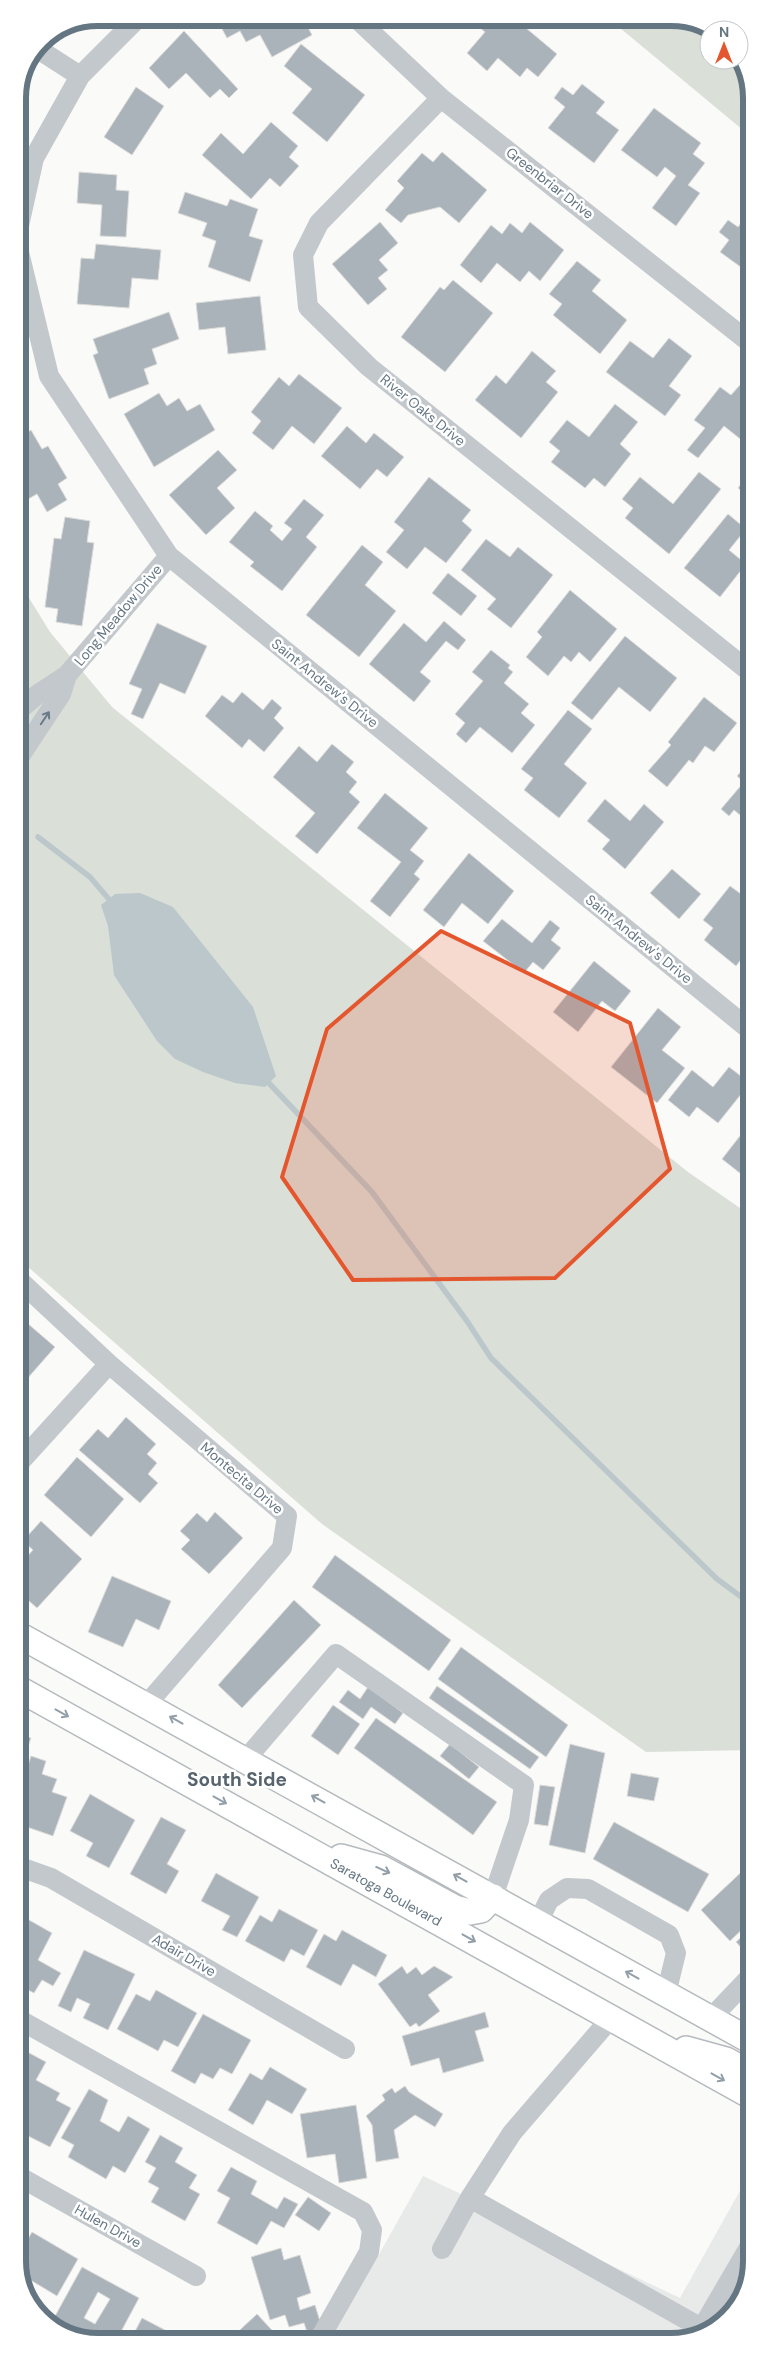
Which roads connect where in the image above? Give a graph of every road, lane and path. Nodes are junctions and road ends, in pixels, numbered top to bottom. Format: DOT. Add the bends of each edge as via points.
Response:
graph roads {
  1 [pos="130,26"];
  2 [pos="364,26"];
  3 [pos="43,52"];
  4 [pos="80,76"];
  5 [pos="441,98"];
  6 [pos="26,194"];
  7 [pos="26,281"];
  8 [pos="743,337"];
  9 [pos="169,556"];
  10 [pos="743,666"];
  11 [pos="67,675"];
  12 [pos="26,704"];
  13 [pos="26,747"];
  14 [pos="743,1024"];
  15 [pos="26,1287"];
  16 [pos="108,1364"];
  17 [pos="26,1455"];
  18 [pos="26,1639"];
  19 [pos="26,1692"];
  20 [pos="147,1704"];
  21 [pos="246,1759"];
  22 [pos="303,1846"];
  23 [pos="26,1869"];
  24 [pos="493,1897"];
  25 [pos="538,1922"];
  26 [pos="743,1984"];
  27 [pos="666,1994"];
  28 [pos="611,2018"];
  29 [pos="711,2018"];
  30 [pos="26,2023"];
  31 [pos="743,2036"];
  32 [pos="650,2040"];
  33 [pos="345,2049"];
  34 [pos="743,2070"];
  35 [pos="743,2092"];
  36 [pos="26,2180"];
  37 [pos="470,2198"];
  38 [pos="442,2249"];
  39 [pos="743,2260"];
  40 [pos="196,2276"];
  41 [pos="706,2323"];
  42 [pos="699,2327"];
  43 [pos="323,2333"];
  1 -- 4 [label="street"];
  2 -- 5 [label="street, Greenbriar Drive"];
  3 -- 4 [label="street"];
  4 -- 6 [label="street" via="34,158"];
  5 -- 8 [label="street, Greenbriar Drive"];
  5 -- 10 [label="street, River Oaks Drive" via="319,222 303,255 308,307 369,367"];
  7 -- 9 [label="street, Saint Andrew's Drive" via="49,376"];
  9 -- 11 [label="street, Long Meadow Drive"];
  9 -- 14 [label="street, Saint Andrew's Drive"];
  11 -- 12 [label="street, Long Meadow Drive"];
  13 -- 11 [label="street, Long Meadow Drive, one-way" via="61,694"];
  15 -- 16 [label="street, Montecita Drive"];
  16 -- 17 [label="street"];
  16 -- 20 [label="street, Montecita Drive" via="287,1516 282,1548"];
  18 -- 20 [label="main road"];
  19 -- 22 [label="main road, Saratoga Boulevard, one-way"];
  21 -- 20 [label="main road, one-way"];
  24 -- 21 [label="main road, one-way"];
  21 -- 24 [label="street" via="336,1654 524,1785 519,1820"];
  22 -- 24 [label="main road, one-way" via="381,1868 455,1908 470,1912 481,1910"];
  22 -- 28 [label="main road, Saratoga Boulevard, one-way"];
  23 -- 33 [label="street, Adair Drive" via="51,1878"];
  24 -- 25 [label="main road"];
  27 -- 25 [label="main road, one-way"];
  25 -- 27 [label="street" via="550,1900 567,1888 588,1889 669,1935 676,1953"];
  26 -- 29 [label="street"];
  27 -- 29 [label="main road"];
  28 -- 32 [label="main road, Saratoga Boulevard"];
  28 -- 37 [label="street" via="512,2133"];
  29 -- 31 [label="main road"];
  30 -- 43 [label="street" via="363,2212 372,2230 370,2252"];
  32 -- 34 [label="main road" via="726,2060"];
  32 -- 35 [label="main road, Saratoga Boulevard, one-way"];
  36 -- 40 [label="street, Hulen Drive"];
  37 -- 38 [label="street"];
  37 -- 42 [label="street"];
  39 -- 41 [label="street"];
}
